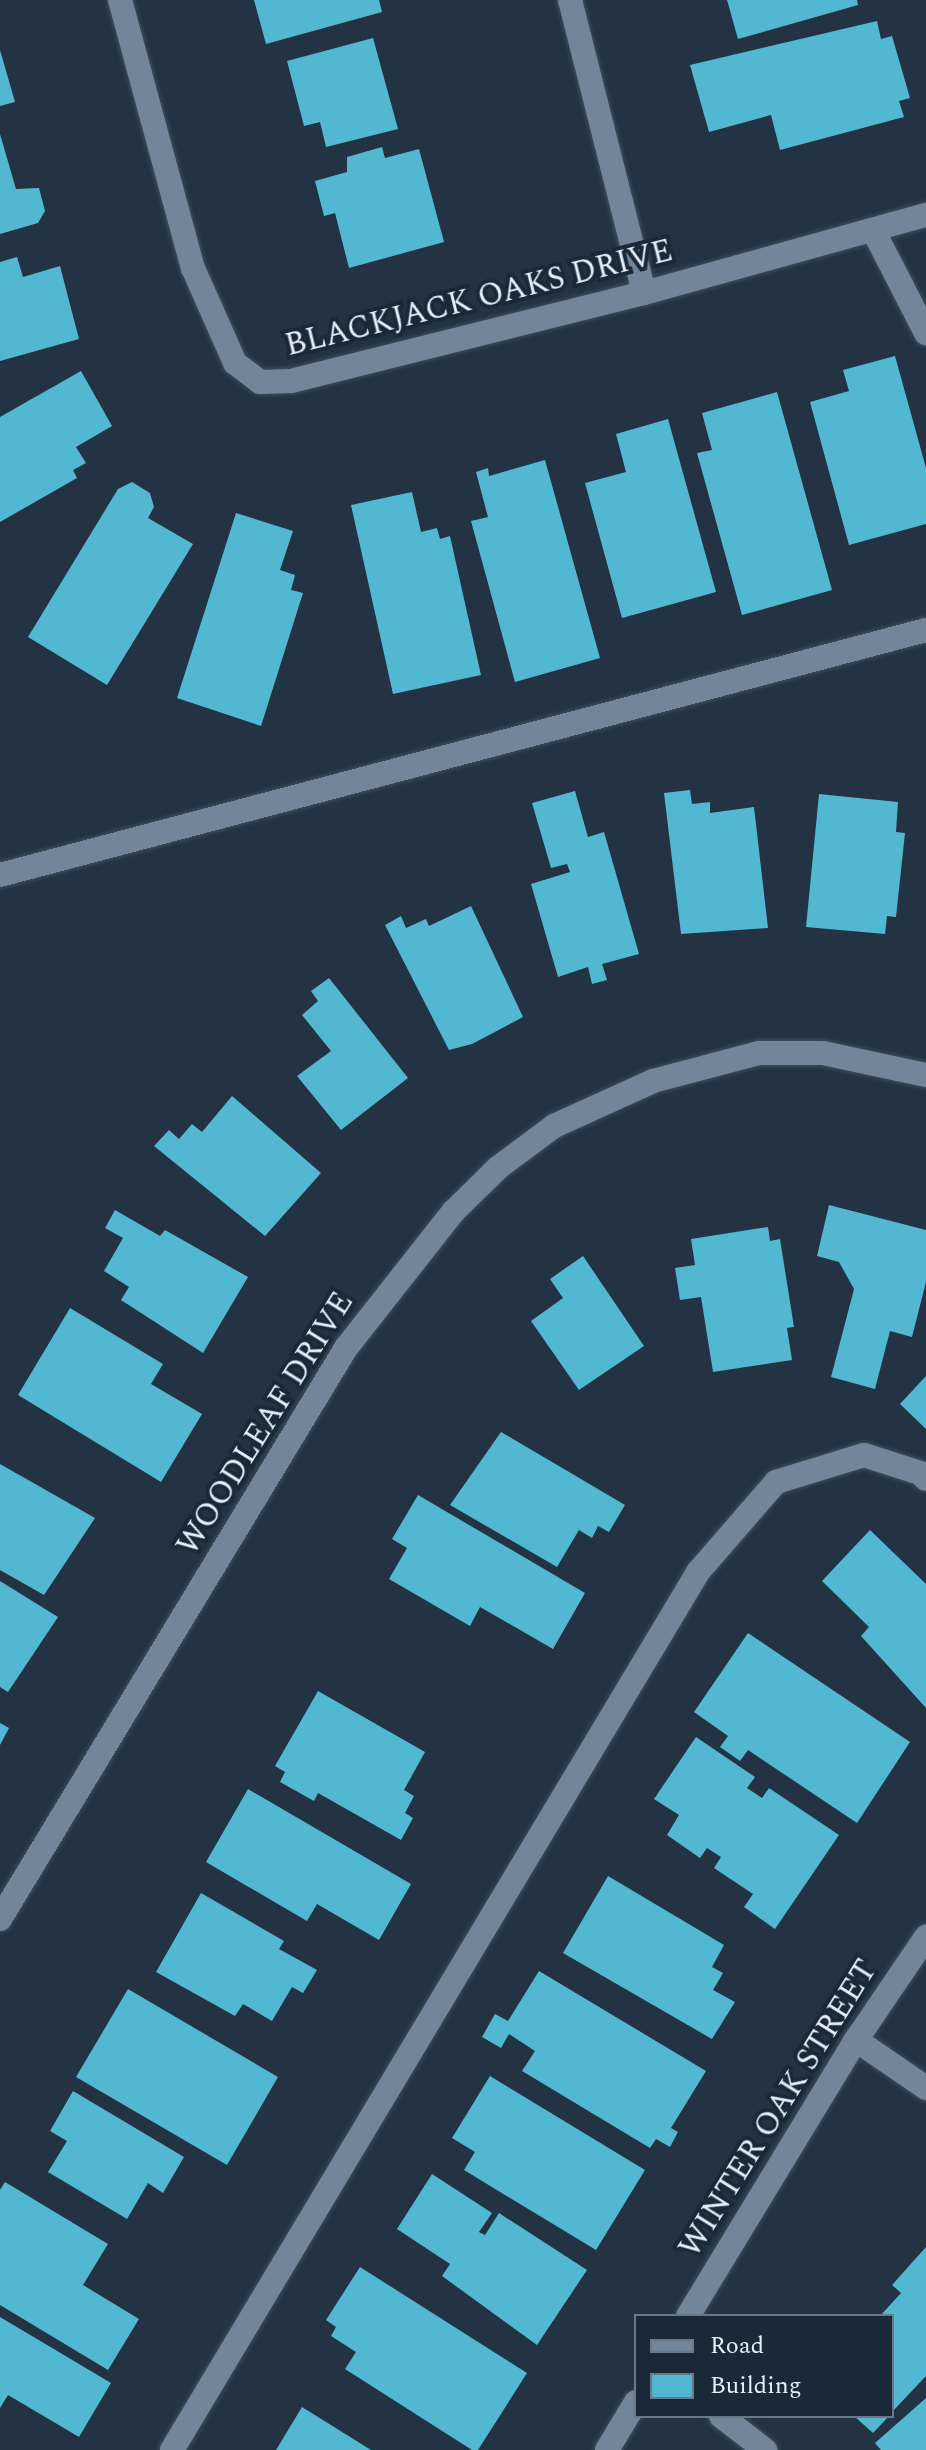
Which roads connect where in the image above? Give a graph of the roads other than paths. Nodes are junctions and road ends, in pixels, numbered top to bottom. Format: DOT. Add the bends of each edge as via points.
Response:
graph roads {
  1 [pos="120,0"];
  2 [pos="570,0"];
  3 [pos="926,215"];
  4 [pos="873,230"];
  5 [pos="644,293"];
  6 [pos="926,333"];
  7 [pos="926,630"];
  8 [pos="0,875"];
  9 [pos="926,1075"];
  10 [pos="926,1479"];
  11 [pos="0,1919"];
  12 [pos="926,1937"];
  13 [pos="856,2040"];
  14 [pos="926,2088"];
  15 [pos="689,2314"];
  16 [pos="634,2405"];
  17 [pos="724,2418"];
  18 [pos="172,2450"];
  19 [pos="607,2450"];
  20 [pos="765,2450"];
  1 -- 5 [label="street, BLACKJACK OAKS DRIVE" via="193,268 235,363 260,382 291,381"];
  2 -- 5 [label="street"];
  3 -- 4 [label="street, BLACKJACK OAKS DRIVE"];
  4 -- 5 [label="street, BLACKJACK OAKS DRIVE"];
  4 -- 6 [label="street"];
  7 -- 8 [label="street"];
  9 -- 11 [label="street, WOODLEAF DRIVE" via="823,1053 759,1053 653,1081 554,1126 499,1167 454,1211 346,1348"];
  10 -- 18 [label="street" via="864,1455 776,1482 698,1572"];
  12 -- 13 [label="street, WINTER OAK STREET"];
  13 -- 14 [label="street"];
  13 -- 15 [label="street, WINTER OAK STREET"];
  16 -- 19 [label="street"];
  17 -- 20 [label="street"];
}
